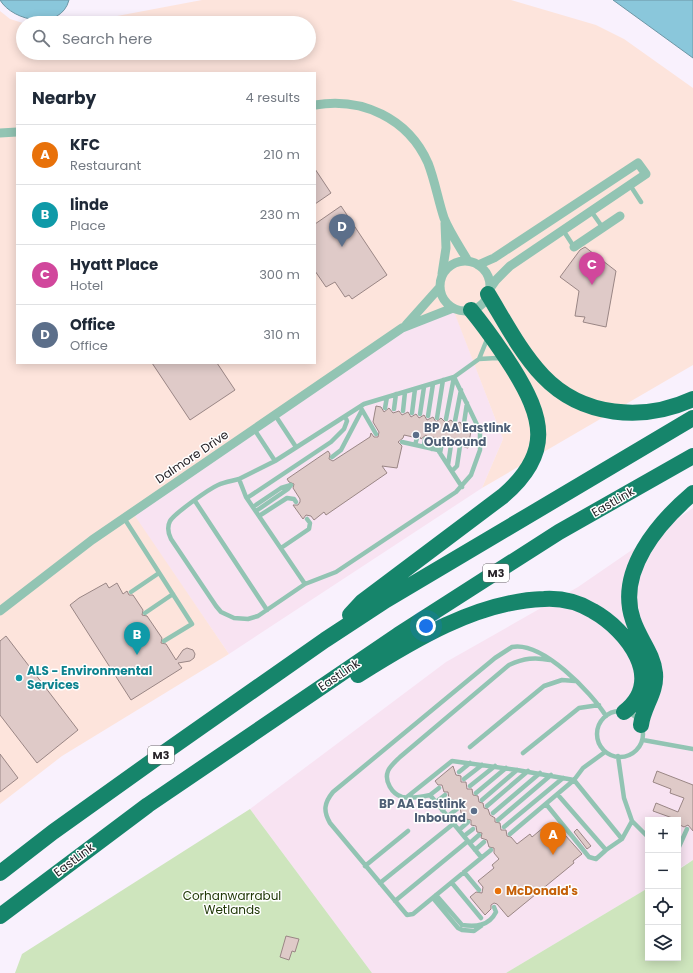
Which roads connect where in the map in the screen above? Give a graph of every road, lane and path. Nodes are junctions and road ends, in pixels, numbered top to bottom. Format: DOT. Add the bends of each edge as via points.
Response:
graph roads {
  1 [pos="316,104"];
  2 [pos="16,132"];
  3 [pos="0,133"];
  4 [pos="630,185"];
  5 [pos="584,199"];
  6 [pos="641,202"];
  7 [pos="591,211"];
  8 [pos="620,216"];
  9 [pos="445,219"];
  10 [pos="603,228"];
  11 [pos="563,230"];
  12 [pos="574,247"];
  13 [pos="468,261"];
  14 [pos="478,265"];
  15 [pos="441,277"];
  16 [pos="440,287"];
  17 [pos="489,292"];
  18 [pos="453,308"];
  19 [pos="471,310"];
  20 [pos="402,328"];
  21 [pos="488,331"];
  22 [pos="478,359"];
  23 [pos="508,361"];
  24 [pos="454,377"];
  25 [pos="443,380"];
  26 [pos="434,384"];
  27 [pos="424,387"];
  28 [pos="415,390"];
  29 [pos="461,390"];
  30 [pos="405,392"];
  31 [pos="396,394"];
  32 [pos="387,397"];
  33 [pos="693,399"];
  34 [pos="467,403"];
  35 [pos="361,408"];
  36 [pos="385,408"];
  37 [pos="394,410"];
  38 [pos="402,411"];
  39 [pos="412,413"];
  40 [pos="420,414"];
  41 [pos="275,415"];
  42 [pos="345,416"];
  43 [pos="428,416"];
  44 [pos="437,418"];
  45 [pos="693,418"];
  46 [pos="446,419"];
  47 [pos="455,421"];
  48 [pos="464,423"];
  49 [pos="254,429"];
  50 [pos="376,434"];
  51 [pos="408,436"];
  52 [pos="416,438"];
  53 [pos="425,439"];
  54 [pos="433,441"];
  55 [pos="442,443"];
  56 [pos="415,445"];
  57 [pos="451,445"];
  58 [pos="460,446"];
  59 [pos="296,447"];
  60 [pos="424,447"];
  61 [pos="432,449"];
  62 [pos="440,453"];
  63 [pos="693,456"];
  64 [pos="332,457"];
  65 [pos="275,461"];
  66 [pos="448,465"];
  67 [pos="452,471"];
  68 [pos="239,479"];
  69 [pos="291,485"];
  70 [pos="462,487"];
  71 [pos="693,493"];
  72 [pos="247,498"];
  73 [pos="195,501"];
  74 [pos="296,502"];
  75 [pos="254,509"];
  76 [pos="259,516"];
  77 [pos="124,518"];
  78 [pos="307,519"];
  79 [pos="281,548"];
  80 [pos="159,573"];
  81 [pos="305,584"];
  82 [pos="131,592"];
  83 [pos="173,594"];
  84 [pos="268,610"];
  85 [pos="0,611"];
  86 [pos="145,613"];
  87 [pos="325,640"];
  88 [pos="164,642"];
  89 [pos="552,660"];
  90 [pos="575,681"];
  91 [pos="305,697"];
  92 [pos="599,705"];
  93 [pos="624,712"];
  94 [pos="606,716"];
  95 [pos="642,733"];
  96 [pos="470,747"];
  97 [pos="693,749"];
  98 [pos="605,752"];
  99 [pos="523,753"];
  100 [pos="618,756"];
  101 [pos="470,763"];
  102 [pos="482,765"];
  103 [pos="495,766"];
  104 [pos="506,768"];
  105 [pos="517,770"];
  106 [pos="528,771"];
  107 [pos="459,772"];
  108 [pos="540,773"];
  109 [pos="551,775"];
  110 [pos="563,778"];
  111 [pos="464,779"];
  112 [pos="574,780"];
  113 [pos="470,786"];
  114 [pos="439,788"];
  115 [pos="476,793"];
  116 [pos="558,794"];
  117 [pos="430,795"];
  118 [pos="445,795"];
  119 [pos="407,797"];
  120 [pos="482,800"];
  121 [pos="436,802"];
  122 [pos="451,802"];
  123 [pos="546,804"];
  124 [pos="487,806"];
  125 [pos="457,809"];
  126 [pos="442,810"];
  127 [pos="492,813"];
  128 [pos="448,816"];
  129 [pos="463,816"];
  130 [pos="498,820"];
  131 [pos="632,821"];
  132 [pos="468,822"];
  133 [pos="454,823"];
  134 [pos="504,827"];
  135 [pos="473,829"];
  136 [pos="687,829"];
  137 [pos="459,830"];
  138 [pos="408,831"];
  139 [pos="645,833"];
  140 [pos="510,834"];
  141 [pos="479,835"];
  142 [pos="464,836"];
  143 [pos="622,839"];
  144 [pos="469,842"];
  145 [pos="484,842"];
  146 [pos="681,842"];
  147 [pos="475,850"];
  148 [pos="491,850"];
  149 [pos="606,850"];
  150 [pos="481,857"];
  151 [pos="365,866"];
  152 [pos="464,872"];
  153 [pos="0,873"];
  154 [pos="452,882"];
  155 [pos="380,883"];
  156 [pos="479,890"];
  157 [pos="435,897"];
  158 [pos="395,902"];
  159 [pos="494,907"];
  160 [pos="0,916"];
  161 [pos="480,918"];
  1 -- 9 [label="street" via="356,104 379,112 399,125 413,139 428,164"];
  2 -- 3 [label="street"];
  4 -- 5 [label="street" via="646,174 638,163"];
  4 -- 6 [label="lane"];
  4 -- 7 [label="street"];
  5 -- 7 [label="street"];
  5 -- 14 [label="street" via="494,258"];
  7 -- 10 [label="lane"];
  7 -- 11 [label="street"];
  8 -- 10 [label="street"];
  9 -- 13 [label="street"];
  9 -- 15 [label="street" via="446,248"];
  10 -- 12 [label="street"];
  11 -- 12 [label="lane"];
  11 -- 17 [label="street" via="510,266 496,280"];
  13 -- 14 [label="street"];
  13 -- 15 [label="street" via="455,263"];
  14 -- 17 [label="street" via="488,276"];
  15 -- 16 [label="street"];
  16 -- 18 [label="street" via="444,299"];
  16 -- 20 [label="street, Dalmore Drive"];
  17 -- 19 [label="street" via="482,305"];
  17 -- 33 [label="highway" via="534,366 554,386 576,400 606,411 634,414 667,409"];
  18 -- 19 [label="street"];
  18 -- 20 [label="street, Dalmore Drive"];
  19 -- 21 [label="highway"];
  20 -- 41 [label="street, Dalmore Drive"];
  21 -- 22 [label="lane" via="488,340"];
  21 -- 23 [label="highway"];
  22 -- 23 [label="lane" via="498,358"];
  22 -- 24 [label="lane"];
  23 -- 87 [label="highway" via="533,404 537,422 536,450 528,469 503,496 362,602"];
  24 -- 25 [label="lane"];
  24 -- 29 [label="lane"];
  24 -- 46 [label="lane"];
  25 -- 26 [label="lane"];
  25 -- 44 [label="lane"];
  26 -- 27 [label="lane"];
  26 -- 43 [label="lane"];
  27 -- 28 [label="lane"];
  27 -- 40 [label="lane"];
  28 -- 30 [label="lane"];
  28 -- 39 [label="lane"];
  29 -- 34 [label="lane"];
  29 -- 47 [label="lane"];
  30 -- 31 [label="lane"];
  30 -- 38 [label="lane"];
  31 -- 32 [label="lane"];
  31 -- 37 [label="lane"];
  32 -- 35 [label="lane"];
  32 -- 36 [label="lane"];
  34 -- 48 [label="lane"];
  34 -- 70 [label="lane" via="478,425 481,444 474,468"];
  35 -- 42 [label="lane"];
  35 -- 50 [label="lane"];
  35 -- 64 [label="lane" via="340,450"];
  41 -- 49 [label="street, Dalmore Drive"];
  41 -- 59 [label="lane"];
  42 -- 59 [label="lane"];
  42 -- 72 [label="lane" via="347,421 344,429 331,442"];
  45 -- 87 [label="highway, M3" via="386,600"];
  49 -- 65 [label="lane"];
  49 -- 77 [label="street, Dalmore Drive"];
  51 -- 56 [label="lane" via="405,443"];
  52 -- 56 [label="lane"];
  53 -- 60 [label="lane"];
  54 -- 61 [label="lane"];
  55 -- 62 [label="lane"];
  56 -- 60 [label="lane"];
  57 -- 66 [label="lane"];
  58 -- 67 [label="lane" via="457,466"];
  59 -- 65 [label="lane"];
  60 -- 61 [label="lane"];
  61 -- 62 [label="lane"];
  62 -- 66 [label="lane"];
  63 -- 91 [label="highway, EastLink / M3" via="559,532"];
  65 -- 68 [label="lane"];
  66 -- 67 [label="lane"];
  67 -- 70 [label="lane"];
  68 -- 72 [label="lane"];
  68 -- 73 [label="lane" via="217,486"];
  69 -- 75 [label="lane" via="281,488"];
  70 -- 81 [label="lane" via="336,572"];
  71 -- 95 [label="highway" via="664,523 650,542 638,560 630,585 632,620 650,653 656,674 654,687 644,710"];
  72 -- 75 [label="lane"];
  73 -- 84 [label="lane"];
  73 -- 84 [label="lane" via="171,520 168,530 171,539 221,612 234,618 248,619"];
  74 -- 76 [label="lane" via="287,498"];
  75 -- 76 [label="lane"];
  76 -- 79 [label="lane"];
  77 -- 80 [label="lane"];
  77 -- 85 [label="street, Dalmore Drive"];
  78 -- 79 [label="lane" via="310,529"];
  79 -- 81 [label="lane"];
  80 -- 82 [label="lane"];
  80 -- 83 [label="lane"];
  81 -- 84 [label="lane"];
  83 -- 86 [label="lane"];
  83 -- 88 [label="lane" via="192,624"];
  87 -- 153 [label="highway, M3"];
  89 -- 90 [label="lane"];
  89 -- 119 [label="lane" via="534,657 521,659 509,665 400,757 388,770 387,777 392,790"];
  89 -- 151 [label="lane" via="525,646 512,647 489,663 333,792 326,800 326,816"];
  90 -- 92 [label="lane"];
  90 -- 96 [label="lane" via="562,680 544,686"];
  91 -- 93 [label="highway" via="333,690 406,645 444,626 510,604 528,600 556,599 579,605 605,618 618,629 638,658 643,672 640,696"];
  91 -- 160 [label="highway, EastLink / M3" via="148,805"];
  92 -- 94 [label="lane"];
  92 -- 99 [label="lane" via="579,708"];
  93 -- 94 [label="lane"];
  93 -- 95 [label="lane" via="637,719"];
  94 -- 98 [label="lane" via="598,729 597,738"];
  95 -- 97 [label="lane"];
  95 -- 100 [label="lane" via="634,752"];
  98 -- 100 [label="lane"];
  98 -- 112 [label="lane" via="583,768"];
  100 -- 131 [label="lane" via="624,798"];
  101 -- 102 [label="lane"];
  101 -- 107 [label="lane"];
  101 -- 119 [label="lane" via="452,761"];
  102 -- 103 [label="lane"];
  102 -- 111 [label="lane"];
  103 -- 104 [label="lane"];
  103 -- 113 [label="lane"];
  104 -- 105 [label="lane"];
  104 -- 115 [label="lane"];
  105 -- 106 [label="lane"];
  105 -- 120 [label="lane"];
  106 -- 108 [label="lane"];
  106 -- 124 [label="lane"];
  108 -- 109 [label="lane"];
  108 -- 127 [label="lane"];
  109 -- 110 [label="lane"];
  109 -- 130 [label="lane"];
  110 -- 112 [label="lane"];
  110 -- 134 [label="lane"];
  112 -- 116 [label="lane"];
  112 -- 143 [label="lane"];
  114 -- 117 [label="lane"];
  116 -- 123 [label="lane"];
  116 -- 149 [label="lane"];
  117 -- 119 [label="lane"];
  117 -- 121 [label="lane"];
  118 -- 121 [label="lane"];
  121 -- 126 [label="lane"];
  122 -- 126 [label="lane"];
  123 -- 140 [label="lane"];
  123 -- 149 [label="lane" via="589,857 596,859"];
  125 -- 128 [label="lane"];
  126 -- 128 [label="lane"];
  128 -- 133 [label="lane"];
  129 -- 133 [label="lane"];
  131 -- 139 [label="lane"];
  131 -- 143 [label="lane"];
  132 -- 137 [label="lane"];
  133 -- 137 [label="lane"];
  133 -- 155 [label="lane"];
  135 -- 142 [label="lane"];
  136 -- 146 [label="lane"];
  137 -- 142 [label="lane"];
  138 -- 151 [label="lane"];
  141 -- 144 [label="lane"];
  142 -- 144 [label="lane"];
  143 -- 149 [label="lane"];
  144 -- 147 [label="lane"];
  144 -- 158 [label="lane"];
  145 -- 147 [label="lane"];
  147 -- 150 [label="lane"];
  148 -- 150 [label="lane"];
  150 -- 152 [label="lane"];
  151 -- 155 [label="lane"];
  152 -- 154 [label="lane"];
  152 -- 156 [label="lane"];
  154 -- 157 [label="lane"];
  154 -- 161 [label="lane"];
  155 -- 158 [label="lane"];
  157 -- 158 [label="lane" via="413,914 407,915"];
  157 -- 159 [label="lane" via="462,925 481,925 494,916"];
}
